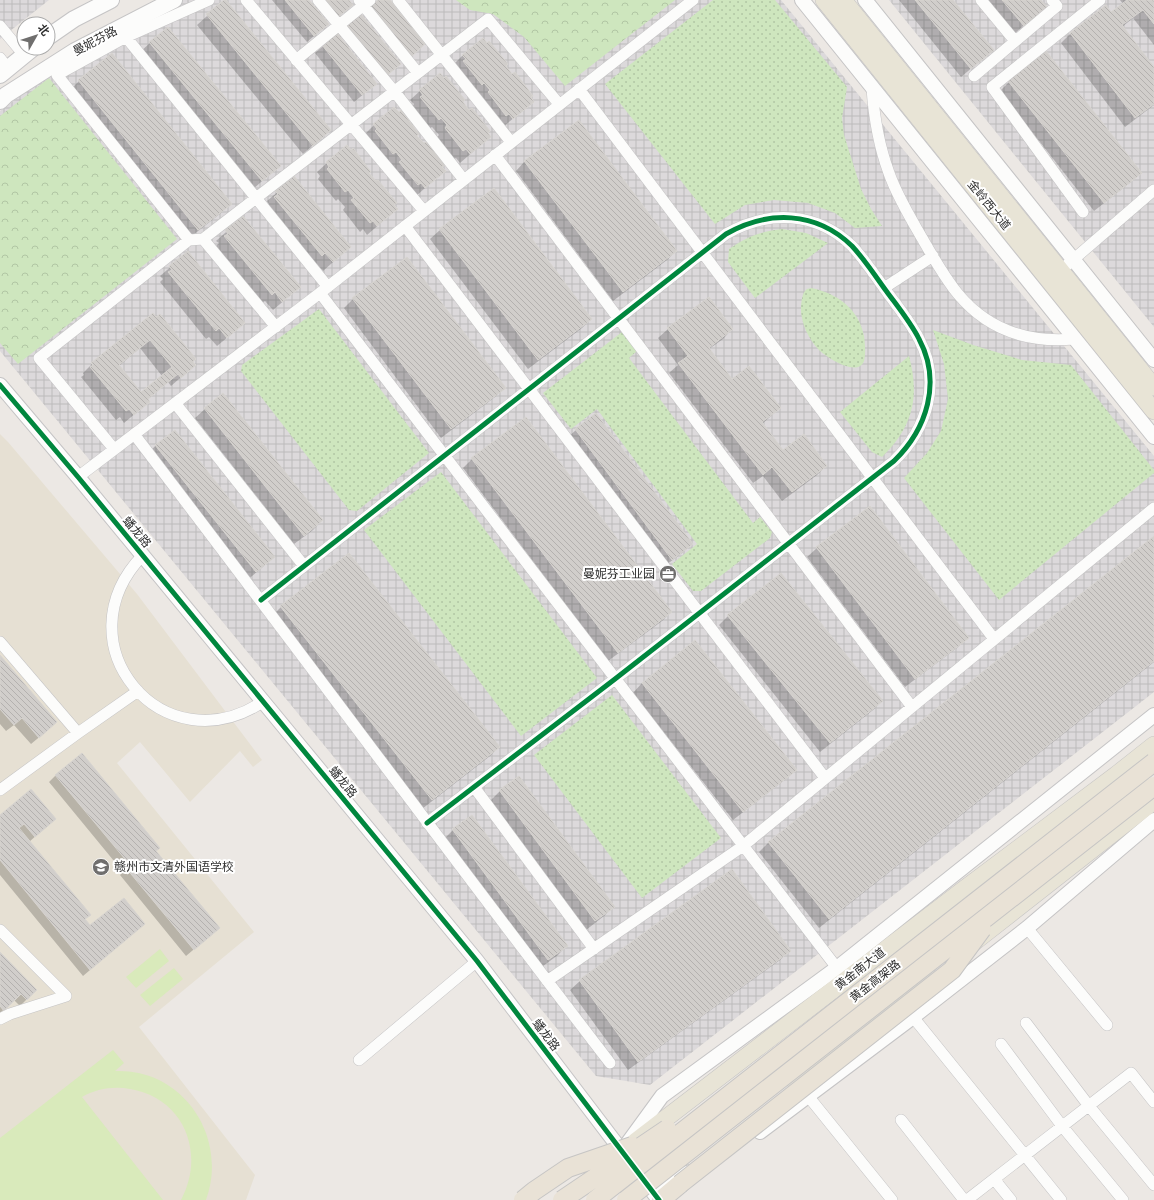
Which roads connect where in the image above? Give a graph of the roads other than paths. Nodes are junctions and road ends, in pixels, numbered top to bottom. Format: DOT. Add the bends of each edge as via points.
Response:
graph roads {
  1 [pos="111,0"];
  2 [pos="174,0"];
  3 [pos="209,0"];
  4 [pos="246,0"];
  5 [pos="318,0"];
  6 [pos="398,0"];
  7 [pos="693,0"];
  8 [pos="802,0"];
  9 [pos="824,0"];
  10 [pos="843,0"];
  11 [pos="865,0"];
  12 [pos="981,0"];
  13 [pos="1052,0"];
  14 [pos="1100,0"];
  15 [pos="364,2"];
  16 [pos="339,25"];
  17 [pos="0,26"];
  18 [pos="56,32"];
  19 [pos="126,37"];
  20 [pos="16,40"];
  21 [pos="1015,41"];
  22 [pos="441,55"];
  23 [pos="22,56"];
  24 [pos="296,60"];
  25 [pos="3,67"];
  26 [pos="418,73"];
  27 [pos="974,76"];
  28 [pos="872,88"];
  29 [pos="579,89"];
  30 [pos="394,91"];
  31 [pos="0,101"];
  32 [pos="559,104"];
  33 [pos="351,125"];
  34 [pos="512,142"];
  35 [pos="495,155"];
  36 [pos="464,180"];
  37 [pos="1154,190"];
  38 [pos="256,198"];
  39 [pos="424,211"];
  40 [pos="1083,212"];
  41 [pos="405,226"];
  42 [pos="203,239"];
  43 [pos="189,240"];
  44 [pos="702,252"];
  45 [pos="933,256"];
  46 [pos="1074,260"];
  47 [pos="1060,270"];
  48 [pos="884,288"];
  49 [pos="324,290"];
  50 [pos="618,319"];
  51 [pos="276,327"];
  52 [pos="1074,340"];
  53 [pos="1154,360"];
  54 [pos="0,385"];
  55 [pos="1154,387"];
  56 [pos="528,389"];
  57 [pos="176,403"];
  58 [pos="1154,411"];
  59 [pos="134,434"];
  60 [pos="1154,437"];
  61 [pos="114,449"];
  62 [pos="444,455"];
  63 [pos="78,476"];
  64 [pos="872,477"];
  65 [pos="1154,508"];
  66 [pos="788,543"];
  67 [pos="143,555"];
  68 [pos="304,566"];
  69 [pos="261,600"];
  70 [pos="700,613"];
  71 [pos="994,639"];
  72 [pos="0,642"];
  73 [pos="616,679"];
  74 [pos="138,691"];
  75 [pos="264,701"];
  76 [pos="912,707"];
  77 [pos="1154,715"];
  78 [pos="78,733"];
  79 [pos="1154,745"];
  80 [pos="1154,762"];
  81 [pos="1116,775"];
  82 [pos="825,778"];
  83 [pos="1154,786"];
  84 [pos="474,787"];
  85 [pos="0,790"];
  86 [pos="1151,810"];
  87 [pos="427,823"];
  88 [pos="743,846"];
  89 [pos="963,890"];
  90 [pos="986,894"];
  91 [pos="997,909"];
  92 [pos="1027,928"];
  93 [pos="992,929"];
  94 [pos="0,930"];
  95 [pos="594,949"];
  96 [pos="477,961"];
  97 [pos="837,968"];
  98 [pos="547,981"];
  99 [pos="805,1011"];
  100 [pos="913,1017"];
  101 [pos="0,1019"];
  102 [pos="1026,1023"];
  103 [pos="1107,1025"];
  104 [pos="1001,1044"];
  105 [pos="832,1051"];
  106 [pos="359,1060"];
  107 [pos="610,1063"];
  108 [pos="808,1096"];
  109 [pos="1154,1102"];
  110 [pos="1089,1106"];
  111 [pos="901,1120"];
  112 [pos="1062,1126"];
  113 [pos="657,1137"];
  114 [pos="622,1151"];
  115 [pos="1025,1155"];
  116 [pos="994,1179"];
  117 [pos="680,1184"];
  118 [pos="1154,1185"];
  119 [pos="656,1196"];
  120 [pos="523,1200"];
  121 [pos="562,1200"];
  122 [pos="573,1200"];
  123 [pos="595,1200"];
  124 [pos="626,1200"];
  125 [pos="633,1200"];
  126 [pos="666,1200"];
  127 [pos="892,1200"];
  128 [pos="965,1200"];
  129 [pos="1011,1200"];
  130 [pos="1061,1200"];
  131 [pos="1123,1200"];
  1 -- 18 [label="main road"];
  2 -- 31 [label="main road, 曼妮芬路" via="75,50"];
  3 -- 19 [label="street"];
  4 -- 24 [label="street"];
  5 -- 16 [label="street"];
  6 -- 22 [label="street"];
  7 -- 29 [label="street"];
  8 -- 28 [label="street"];
  9 -- 58 [label="main road, 金岭西大道"];
  10 -- 47 [label="main road, 金岭西大道"];
  11 -- 46 [label="street"];
  12 -- 21 [label="street"];
  13 -- 21 [label="street" via="1057,6"];
  14 -- 40 [label="street" via="992,87"];
  15 -- 16 [label="street"];
  15 -- 26 [label="street"];
  16 -- 24 [label="street"];
  16 -- 30 [label="street"];
  17 -- 20 [label="street"];
  19 -- 38 [label="street"];
  19 -- 43 [label="street" via="57,75"];
  21 -- 27 [label="street"];
  22 -- 26 [label="street"];
  22 -- 32 [label="street" via="488,19"];
  22 -- 34 [label="street"];
  23 -- 25 [label="main road"];
  24 -- 33 [label="street"];
  26 -- 30 [label="street"];
  28 -- 45 [label="street" via="877,131 889,173"];
  28 -- 52 [label="street"];
  29 -- 32 [label="street"];
  29 -- 44 [label="street"];
  30 -- 33 [label="street"];
  30 -- 36 [label="street"];
  32 -- 34 [label="street"];
  33 -- 38 [label="street"];
  33 -- 39 [label="street"];
  34 -- 35 [label="street"];
  35 -- 36 [label="street"];
  35 -- 50 [label="street"];
  36 -- 39 [label="street"];
  37 -- 46 [label="street"];
  38 -- 42 [label="street"];
  38 -- 49 [label="street"];
  39 -- 41 [label="street"];
  41 -- 49 [label="street"];
  41 -- 56 [label="street"];
  42 -- 43 [label="street"];
  42 -- 51 [label="street"];
  43 -- 61 [label="street" via="39,358"];
  44 -- 48 [label="street" via="726,234 750,222 776,218 803,220 829,229 846,241 860,255"];
  44 -- 50 [label="street"];
  44 -- 64 [label="street"];
  45 -- 48 [label="street"];
  45 -- 52 [label="street" via="957,294 988,321 1030,338"];
  46 -- 47 [label="street"];
  46 -- 53 [label="street"];
  47 -- 55 [label="main road, 金岭西大道"];
  48 -- 64 [label="street" via="920,341 929,368 929,396 923,421 911,443 894,461"];
  49 -- 51 [label="street"];
  49 -- 62 [label="street"];
  50 -- 56 [label="street"];
  50 -- 66 [label="street"];
  51 -- 57 [label="street"];
  52 -- 60 [label="street"];
  54 -- 63 [label="street, 蟠龙路"];
  56 -- 62 [label="street"];
  56 -- 70 [label="street"];
  57 -- 59 [label="street"];
  57 -- 68 [label="street"];
  59 -- 61 [label="street"];
  59 -- 69 [label="street"];
  61 -- 63 [label="street"];
  62 -- 68 [label="street"];
  62 -- 73 [label="street"];
  63 -- 67 [label="street, 蟠龙路"];
  64 -- 66 [label="street"];
  64 -- 71 [label="street"];
  65 -- 71 [label="street"];
  66 -- 70 [label="street"];
  66 -- 76 [label="street"];
  67 -- 74 [label="street" via="120,587 112,612 115,652 126,676"];
  67 -- 75 [label="street, 蟠龙路"];
  68 -- 69 [label="street"];
  69 -- 87 [label="street"];
  70 -- 73 [label="street"];
  70 -- 82 [label="street"];
  71 -- 76 [label="street"];
  72 -- 78 [label="street"];
  73 -- 84 [label="street"];
  73 -- 88 [label="street"];
  74 -- 75 [label="street" via="164,711 202,721 229,718 253,709"];
  74 -- 78 [label="street"];
  75 -- 96 [label="street, 蟠龙路"];
  76 -- 82 [label="street"];
  77 -- 97 [label="street"];
  78 -- 85 [label="street"];
  79 -- 81 [label="main road, 黄金南大道"];
  80 -- 90 [label="highway, 黄金高架路, bridge"];
  81 -- 86 [label="main road"];
  81 -- 89 [label="main road, 黄金南大道"];
  82 -- 88 [label="street"];
  83 -- 91 [label="highway, 黄金高架路, bridge"];
  84 -- 87 [label="street"];
  84 -- 95 [label="street"];
  86 -- 92 [label="street"];
  86 -- 93 [label="main road"];
  87 -- 98 [label="street"];
  88 -- 95 [label="street"];
  88 -- 97 [label="street"];
  89 -- 93 [label="main road"];
  89 -- 99 [label="main road, 黄金南大道"];
  90 -- 113 [label="highway, bridge" via="924,930"];
  90 -- 123 [label="highway, 黄金高架路, bridge"];
  91 -- 117 [label="highway, bridge" via="952,970"];
  91 -- 124 [label="highway, 黄金高架路, bridge"];
  92 -- 100 [label="street"];
  92 -- 103 [label="street"];
  93 -- 105 [label="main road"];
  94 -- 101 [label="street" via="66,996"];
  95 -- 98 [label="street"];
  96 -- 106 [label="street"];
  96 -- 114 [label="street, 蟠龙路"];
  97 -- 114 [label="street" via="662,1096"];
  98 -- 107 [label="street"];
  99 -- 105 [label="main road"];
  99 -- 114 [label="main road, 黄金南大道"];
  100 -- 108 [label="street"];
  100 -- 115 [label="street"];
  102 -- 110 [label="street"];
  104 -- 112 [label="street"];
  105 -- 119 [label="main road" via="687,1157"];
  108 -- 119 [label="street" via="724,1159"];
  108 -- 127 [label="street"];
  109 -- 110 [label="street" via="1131,1073"];
  110 -- 112 [label="street"];
  110 -- 118 [label="street"];
  111 -- 128 [label="street"];
  112 -- 115 [label="street"];
  112 -- 131 [label="street"];
  113 -- 120 [label="highway, bridge" via="568,1168"];
  113 -- 121 [label="highway, bridge"];
  114 -- 119 [label="street, 蟠龙路"];
  114 -- 122 [label="main road, 黄金南大道"];
  115 -- 116 [label="street"];
  115 -- 130 [label="street"];
  116 -- 128 [label="street"];
  116 -- 129 [label="street"];
  117 -- 119 [label="highway"];
  117 -- 126 [label="highway"];
  119 -- 125 [label="main road"];
}
